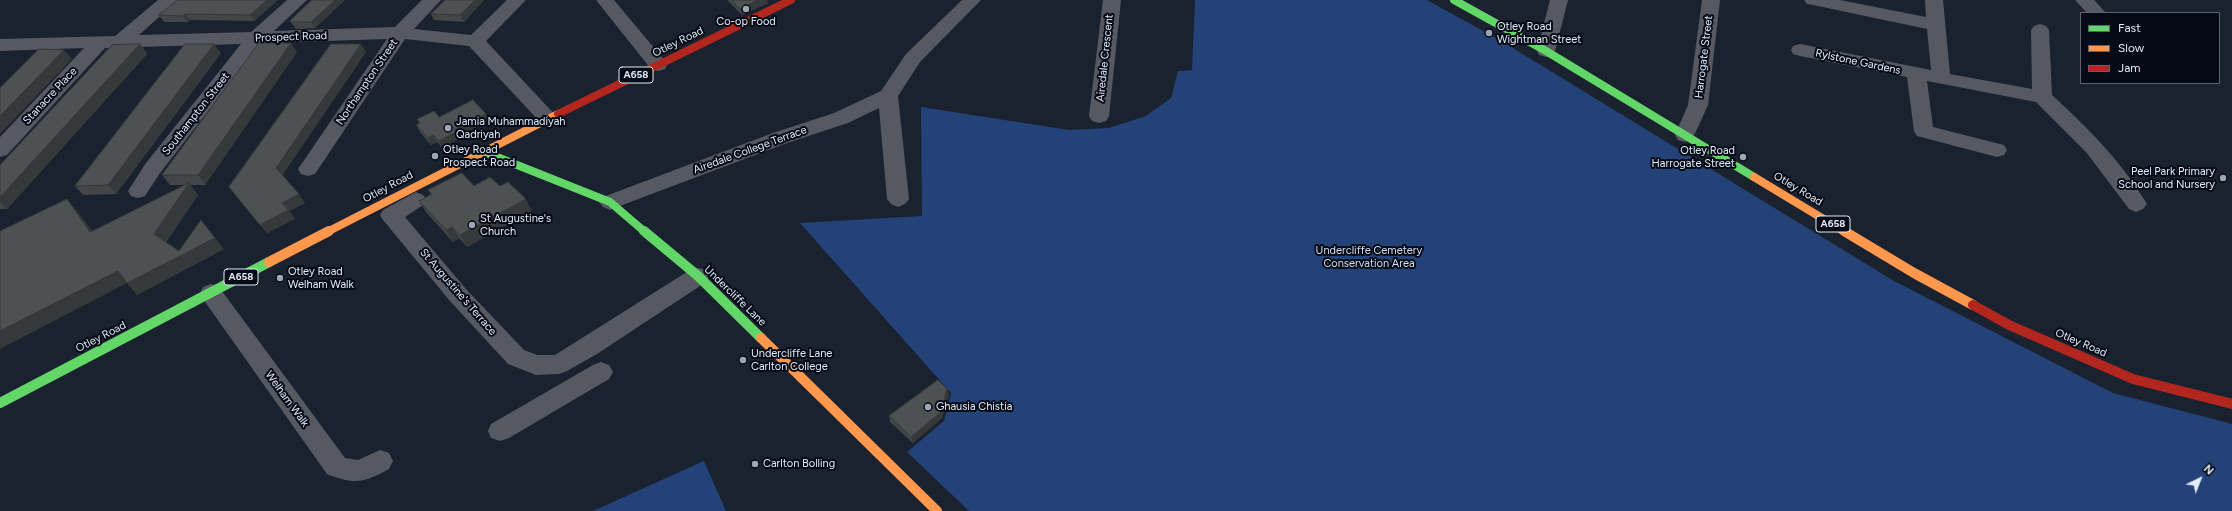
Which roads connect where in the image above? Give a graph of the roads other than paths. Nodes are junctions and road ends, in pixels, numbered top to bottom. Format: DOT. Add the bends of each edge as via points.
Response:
graph roads {
  1 [pos="169,0"];
  2 [pos="298,0"];
  3 [pos="432,0"];
  4 [pos="517,0"];
  5 [pos="605,0"];
  6 [pos="972,0"];
  7 [pos="1112,0"];
  8 [pos="1454,0"];
  9 [pos="1559,0"];
  10 [pos="1711,0"];
  11 [pos="1813,0"];
  12 [pos="1934,0"];
  13 [pos="2084,0"];
  14 [pos="785,1"];
  15 [pos="2096,12"];
  16 [pos="1936,25"];
  17 [pos="2040,30"];
  18 [pos="400,33"];
  19 [pos="255,38"];
  20 [pos="109,42"];
  21 [pos="475,42"];
  22 [pos="2,47"];
  23 [pos="1800,50"];
  24 [pos="1546,51"];
  25 [pos="658,65"];
  26 [pos="1916,74"];
  27 [pos="1941,78"];
  28 [pos="888,96"];
  29 [pos="2042,97"];
  30 [pos="1099,116"];
  31 [pos="548,118"];
  32 [pos="1684,135"];
  33 [pos="0,150"];
  34 [pos="1997,150"];
  35 [pos="482,151"];
  36 [pos="308,169"];
  37 [pos="138,191"];
  38 [pos="898,199"];
  39 [pos="416,200"];
  40 [pos="610,202"];
  41 [pos="2136,204"];
  42 [pos="698,276"];
  43 [pos="211,293"];
  44 [pos="559,364"];
  45 [pos="601,372"];
  46 [pos="578,385"];
  47 [pos="0,402"];
  48 [pos="2232,404"];
  49 [pos="500,431"];
  50 [pos="380,461"];
  51 [pos="936,511"];
  1 -- 20 [label="street, Stanacre Place"];
  2 -- 19 [label="street, Southampton Street"];
  3 -- 18 [label="street, Northampton Street"];
  4 -- 21 [label="street"];
  5 -- 25 [label="street"];
  6 -- 28 [label="street" via="913,58"];
  7 -- 30 [label="street, Airedale Crescent"];
  8 -- 24 [label="main road, Otley Road / A658"];
  9 -- 24 [label="street"];
  10 -- 32 [label="street, Harrogate Street" via="1698,105"];
  11 -- 16 [label="street"];
  12 -- 16 [label="street"];
  13 -- 15 [label="street"];
  14 -- 25 [label="main road, Otley Road / A658"];
  16 -- 27 [label="street"];
  17 -- 29 [label="street"];
  18 -- 19 [label="street, Prospect Road"];
  18 -- 21 [label="street, Prospect Road"];
  18 -- 36 [label="street, Northampton Street"];
  19 -- 20 [label="street, Prospect Road"];
  19 -- 37 [label="street, Southampton Street"];
  20 -- 22 [label="street, Prospect Road"];
  20 -- 33 [label="street, Stanacre Place"];
  21 -- 31 [label="street"];
  23 -- 26 [label="street, Rylstone Gardens"];
  24 -- 32 [label="main road, Otley Road / A658"];
  25 -- 31 [label="main road, Otley Road / A658"];
  26 -- 27 [label="street, Rylstone Gardens"];
  26 -- 34 [label="street, Rylstone Gardens" via="1924,131"];
  27 -- 29 [label="street, Rylstone Gardens"];
  28 -- 38 [label="street"];
  28 -- 40 [label="street, Airedale College Terrace" via="841,118 780,138"];
  29 -- 41 [label="street" via="2078,130 2117,174"];
  31 -- 35 [label="main road, Otley Road / A658"];
  32 -- 48 [label="main road, Otley Road / A658" via="1914,273 2010,326 2132,379"];
  35 -- 40 [label="main road, Undercliffe Lane"];
  35 -- 43 [label="main road, Otley Road / A658"];
  39 -- 44 [label="street, St Augustine's Terrace" via="391,215 458,295 516,357 536,365"];
  40 -- 42 [label="main road, Undercliffe Lane"];
  42 -- 44 [label="street, St Augustine's Terrace"];
  42 -- 51 [label="main road, Undercliffe Lane"];
  43 -- 47 [label="main road, Otley Road / A658"];
  43 -- 50 [label="street, Welham Walk" via="336,466 351,472 367,469"];
  44 -- 46 [label="street"];
  45 -- 46 [label="street"];
  46 -- 49 [label="street"];
}
